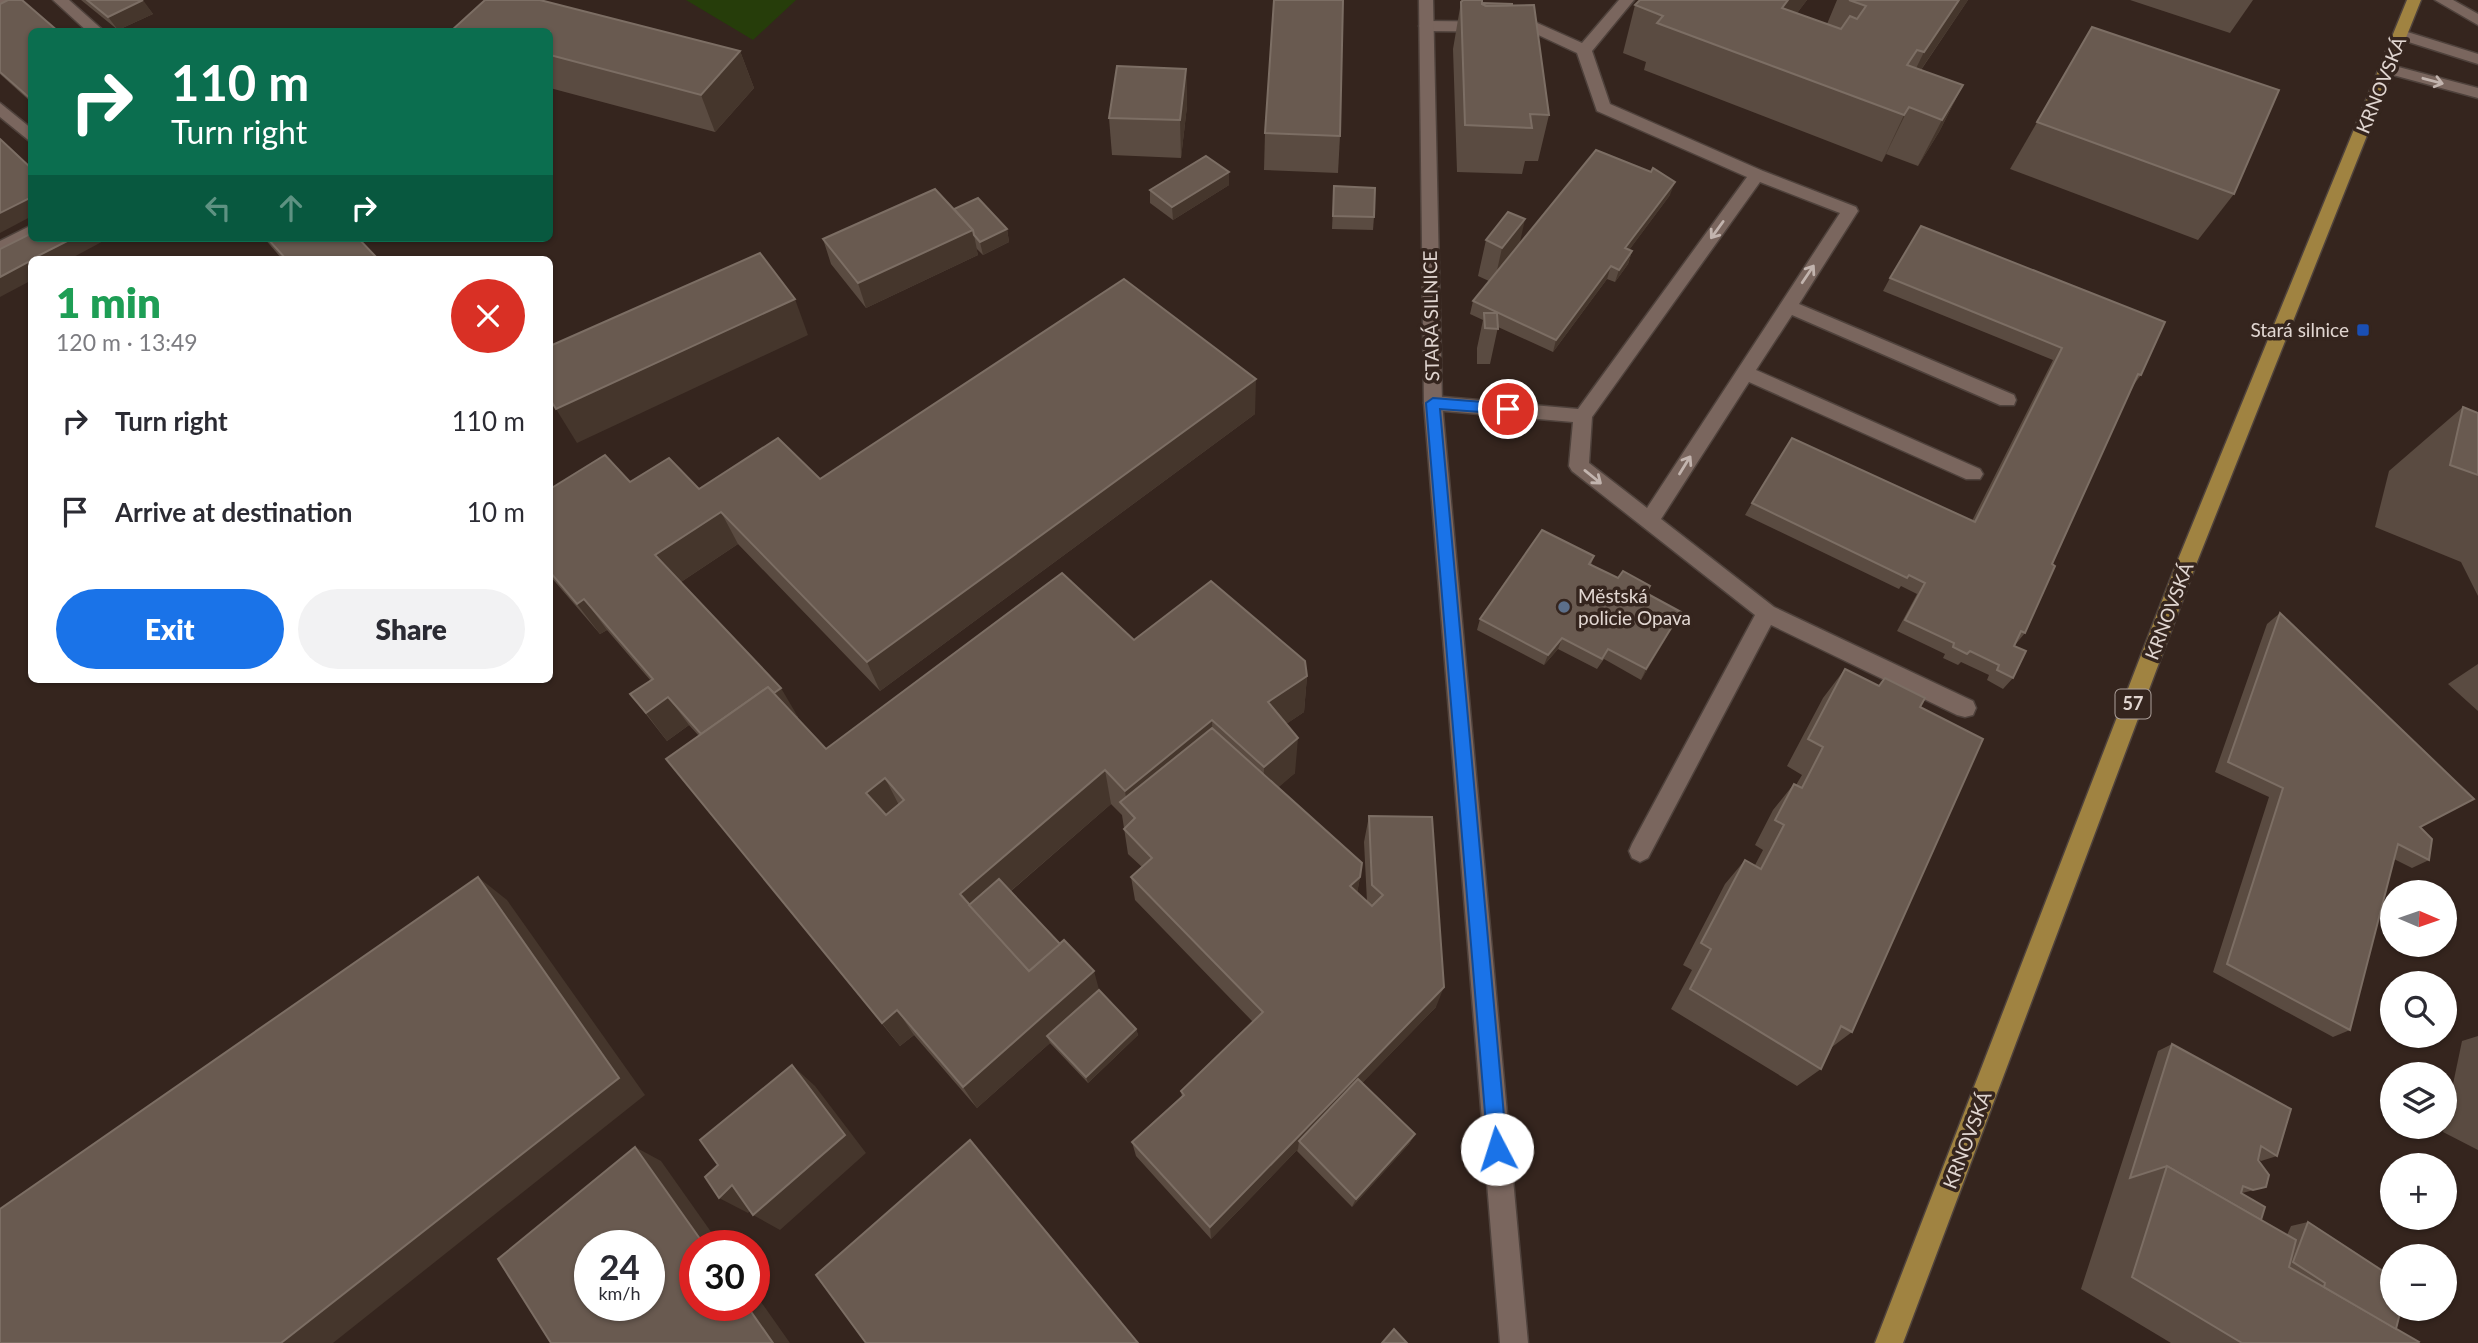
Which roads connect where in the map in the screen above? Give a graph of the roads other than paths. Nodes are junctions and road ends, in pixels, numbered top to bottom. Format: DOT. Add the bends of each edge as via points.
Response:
graph roads {
  1 [pos="60,0"];
  2 [pos="1426,0"];
  3 [pos="1627,0"];
  4 [pos="2414,0"];
  5 [pos="2442,0"];
  6 [pos="2478,20"];
  7 [pos="1426,26"];
  8 [pos="93,28"];
  9 [pos="2401,35"];
  10 [pos="1584,50"];
  11 [pos="2478,59"];
  12 [pos="2387,69"];
  13 [pos="2478,93"];
  14 [pos="0,108"];
  15 [pos="28,134"];
  16 [pos="1757,175"];
  17 [pos="28,233"];
  18 [pos="0,248"];
  19 [pos="1787,306"];
  20 [pos="1744,372"];
  21 [pos="2007,400"];
  22 [pos="1433,403"];
  23 [pos="1583,416"];
  24 [pos="1973,474"];
  25 [pos="1648,523"];
  26 [pos="1767,613"];
  27 [pos="1965,708"];
  28 [pos="1640,851"];
  29 [pos="1514,1343"];
  30 [pos="1889,1343"];
  1 -- 8 [label="street"];
  2 -- 7 [label="street, STARÁ SILNICE"];
  3 -- 10 [label="street"];
  4 -- 9 [label="main road, KRNOVSKÁ / 57"];
  5 -- 6 [label="street"];
  7 -- 10 [label="street" via="1535,27"];
  7 -- 22 [label="street, STARÁ SILNICE"];
  9 -- 11 [label="street"];
  9 -- 12 [label="main road, KRNOVSKÁ / 57"];
  10 -- 16 [label="street" via="1603,107"];
  12 -- 13 [label="street, one-way"];
  12 -- 30 [label="main road, KRNOVSKÁ / 57" via="2187,562"];
  14 -- 15 [label="street"];
  19 -- 16 [label="street, one-way" via="1850,211"];
  16 -- 23 [label="street, one-way"];
  17 -- 18 [label="street"];
  19 -- 20 [label="street"];
  19 -- 21 [label="street"];
  20 -- 24 [label="street"];
  25 -- 20 [label="street, one-way"];
  22 -- 23 [label="street"];
  22 -- 29 [label="street, STARÁ SILNICE"];
  23 -- 25 [label="street, one-way" via="1579,466"];
  25 -- 26 [label="street"];
  26 -- 27 [label="street"];
  26 -- 28 [label="street"];
}
